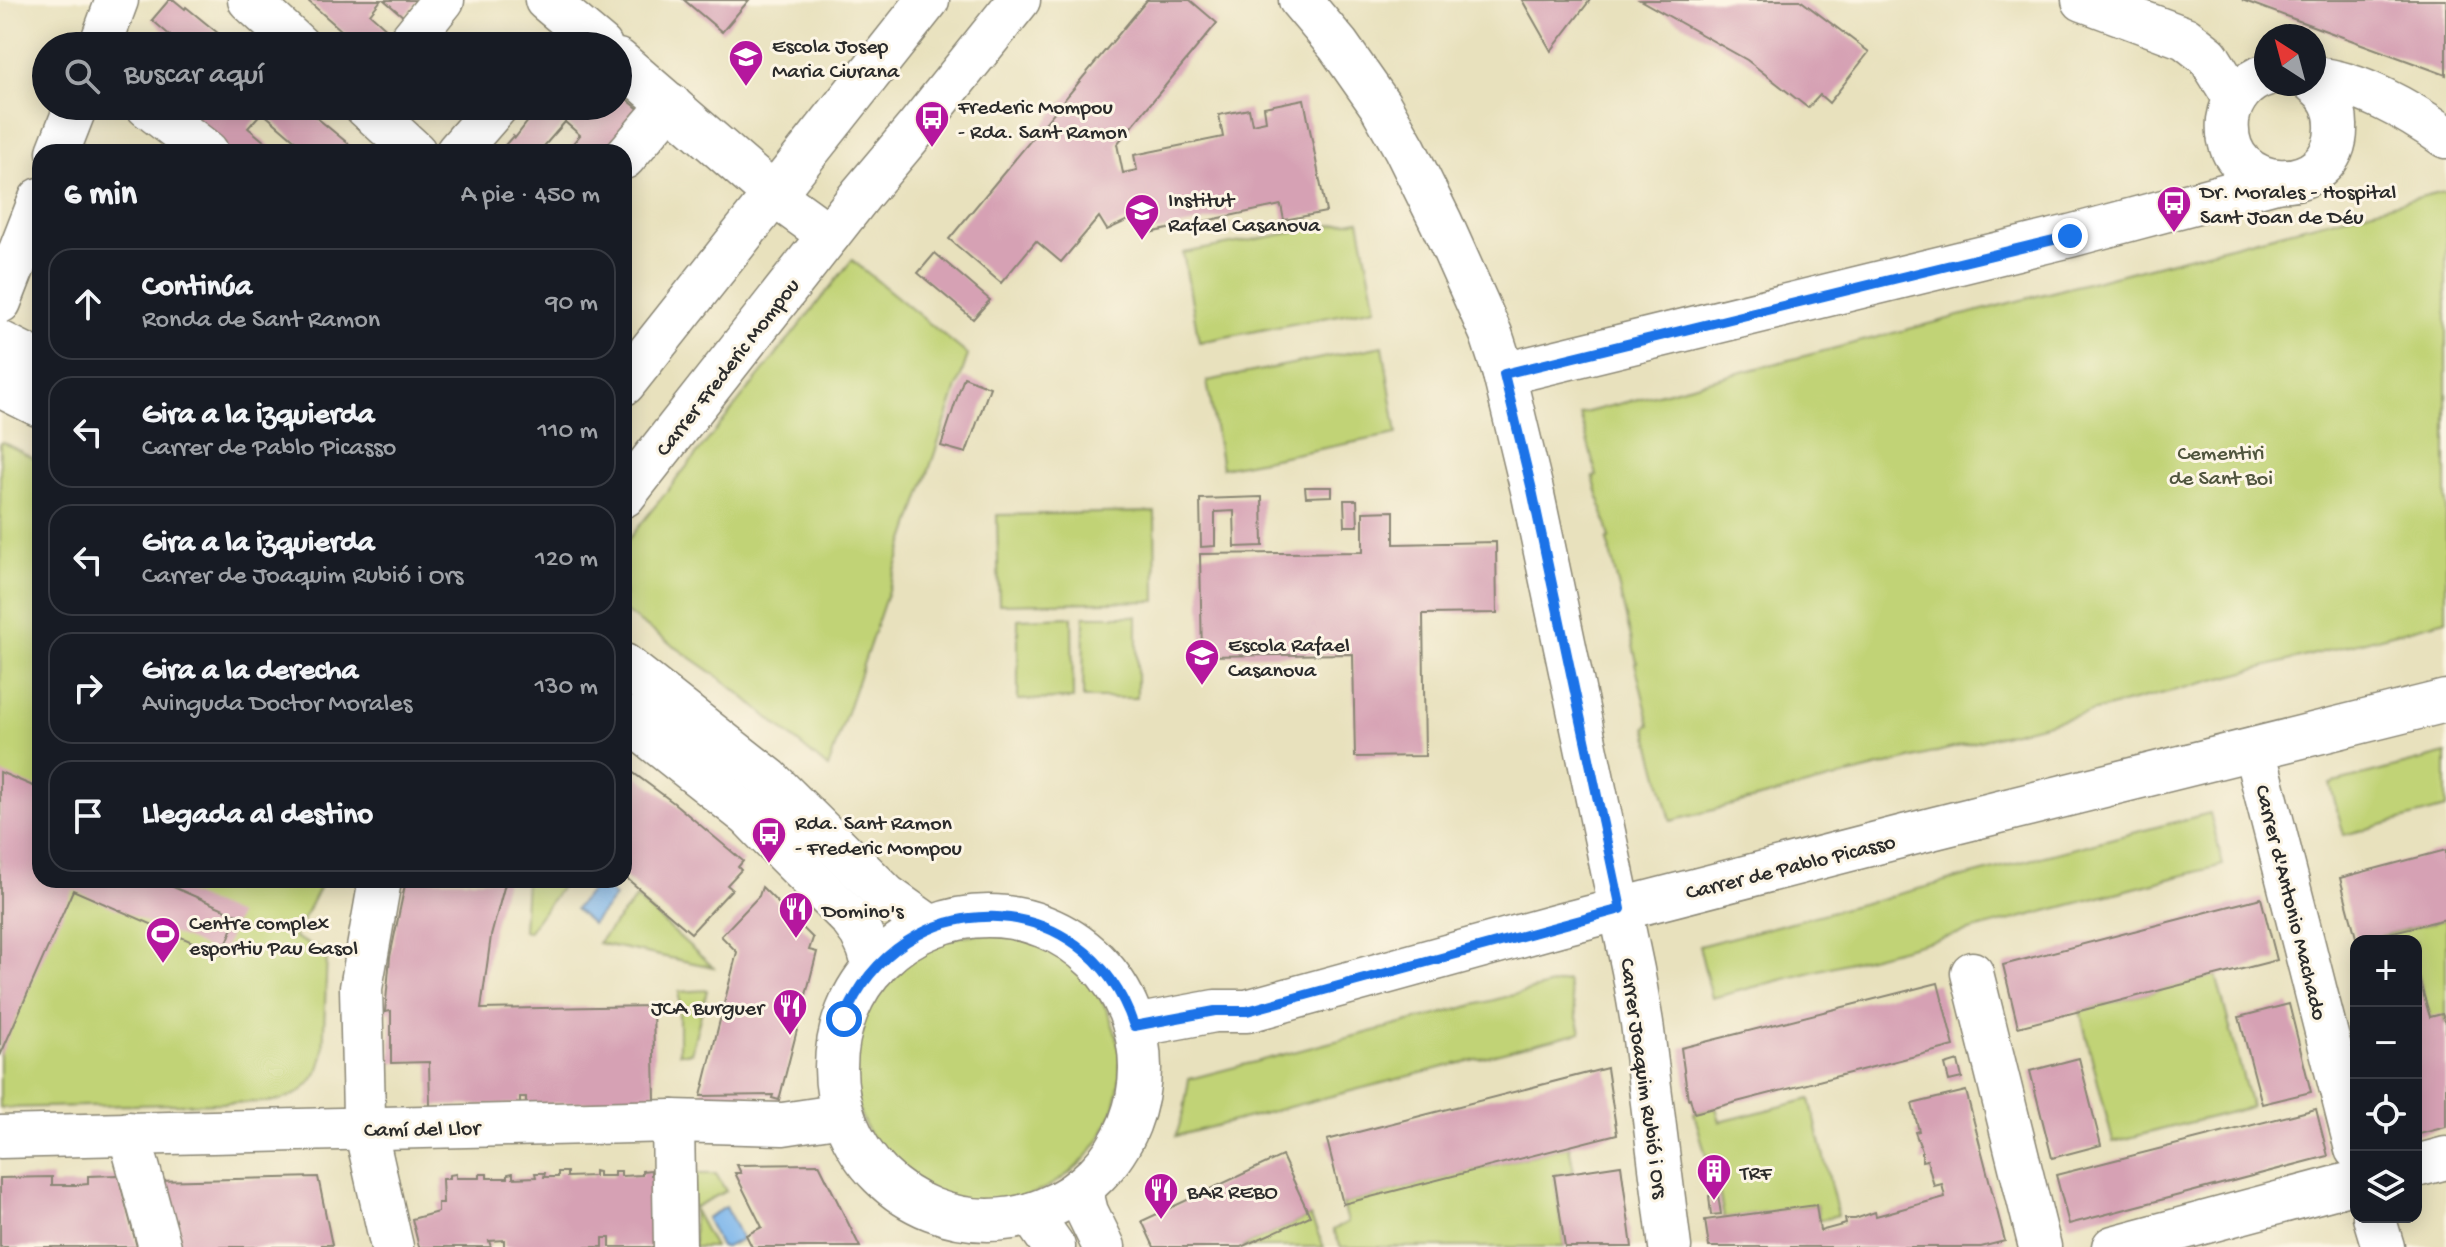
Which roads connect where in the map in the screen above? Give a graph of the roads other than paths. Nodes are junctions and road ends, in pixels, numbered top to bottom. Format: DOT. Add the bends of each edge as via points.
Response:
graph roads {
  1 [pos="117,0"];
  2 [pos="249,0"];
  3 [pos="443,0"];
  4 [pos="928,0"];
  5 [pos="1019,0"];
  6 [pos="1300,0"];
  7 [pos="2083,0"];
  8 [pos="105,32"];
  9 [pos="284,32"];
  10 [pos="417,32"];
  11 [pos="2185,38"];
  12 [pos="2254,55"];
  13 [pos="632,72"];
  14 [pos="2326,79"];
  15 [pos="2251,87"];
  16 [pos="2326,95"];
  17 [pos="670,104"];
  18 [pos="71,120"];
  19 [pos="165,120"];
  20 [pos="378,120"];
  21 [pos="485,120"];
  22 [pos="2446,137"];
  23 [pos="61,144"];
  24 [pos="197,144"];
  25 [pos="401,144"];
  26 [pos="464,144"];
  27 [pos="632,149"];
  28 [pos="2276,181"];
  29 [pos="775,196"];
  30 [pos="32,220"];
  31 [pos="829,235"];
  32 [pos="0,302"];
  33 [pos="0,342"];
  34 [pos="32,358"];
  35 [pos="632,374"];
  36 [pos="1504,374"];
  37 [pos="0,386"];
  38 [pos="32,402"];
  39 [pos="632,486"];
  40 [pos="632,671"];
  41 [pos="2446,701"];
  42 [pos="632,723"];
  43 [pos="2254,749"];
  44 [pos="379,888"];
  45 [pos="1621,909"];
  46 [pos="931,927"];
  47 [pos="874,968"];
  48 [pos="1972,973"];
  49 [pos="1134,1026"];
  50 [pos="843,1115"];
  51 [pos="673,1121"];
  52 [pos="2350,1125"];
  53 [pos="365,1128"];
  54 [pos="129,1133"];
  55 [pos="0,1137"];
  56 [pos="2446,1158"];
  57 [pos="2422,1164"];
  58 [pos="2350,1184"];
  59 [pos="1081,1188"];
  60 [pos="2376,1223"];
  61 [pos="1043,1231"];
  62 [pos="160,1247"];
  63 [pos="392,1247"];
  64 [pos="675,1247"];
  65 [pos="1104,1247"];
  66 [pos="1670,1247"];
  67 [pos="2040,1247"];
  68 [pos="2113,1247"];
  69 [pos="2383,1247"];
  1 -- 8 [label="street"];
  2 -- 9 [label="street"];
  3 -- 10 [label="street"];
  4 -- 29 [label="street"];
  5 -- 31 [label="street, Carrer Frederic Mompou"];
  6 -- 36 [label="street, Carrer Joaquim Rubió i Ors" via="1338,45 1405,149 1465,271"];
  7 -- 11 [label="street"];
  11 -- 12 [label="street" via="2210,37"];
  11 -- 15 [label="street"];
  13 -- 17 [label="street"];
  14 -- 22 [label="street" via="2384,100"];
  15 -- 28 [label="street" via="2229,116 2228,134 2244,166"];
  16 -- 28 [label="street" via="2336,116 2332,150 2309,174"];
  17 -- 27 [label="street"];
  17 -- 29 [label="street"];
  18 -- 23 [label="street"];
  19 -- 24 [label="street"];
  20 -- 25 [label="street"];
  21 -- 26 [label="street"];
  28 -- 36 [label="street"];
  29 -- 31 [label="street"];
  29 -- 35 [label="street"];
  30 -- 32 [label="street"];
  31 -- 39 [label="street, Carrer Frederic Mompou"];
  33 -- 34 [label="street"];
  36 -- 45 [label="street, Carrer Joaquim Rubió i Ors"];
  37 -- 38 [label="street"];
  40 -- 46 [label="street" via="769,779 886,895"];
  41 -- 43 [label="street, Carrer de Pablo Picasso"];
  42 -- 47 [label="street" via="749,816 850,918"];
  43 -- 45 [label="street, Carrer de Pablo Picasso"];
  43 -- 52 [label="street, Carrer d'Antonio Machado"];
  44 -- 53 [label="street" via="361,988"];
  45 -- 49 [label="street, Carrer de Pablo Picasso" via="1247,1011 1215,1011"];
  45 -- 66 [label="street, Carrer Joaquim Rubió i Ors" via="1642,1023"];
  46 -- 47 [label="street" via="900,944"];
  46 -- 49 [label="street" via="975,917 1005,917 1061,935 1106,973"];
  47 -- 50 [label="street" via="852,1000 839,1037 836,1076"];
  48 -- 67 [label="street"];
  49 -- 59 [label="street" via="1140,1062 1132,1115 1117,1148"];
  50 -- 51 [label="street, Camí del Llor" via="783,1124"];
  50 -- 61 [label="street" via="861,1153 907,1197 967,1219"];
  51 -- 53 [label="street, Camí del Llor"];
  51 -- 64 [label="street"];
  53 -- 54 [label="street, Camí del Llor"];
  53 -- 63 [label="street"];
  54 -- 55 [label="street, Camí del Llor"];
  54 -- 62 [label="street"];
  56 -- 57 [label="street"];
  58 -- 68 [label="street"];
  59 -- 61 [label="street" via="1057,1204"];
  59 -- 65 [label="street"];
  60 -- 69 [label="street"];
}
